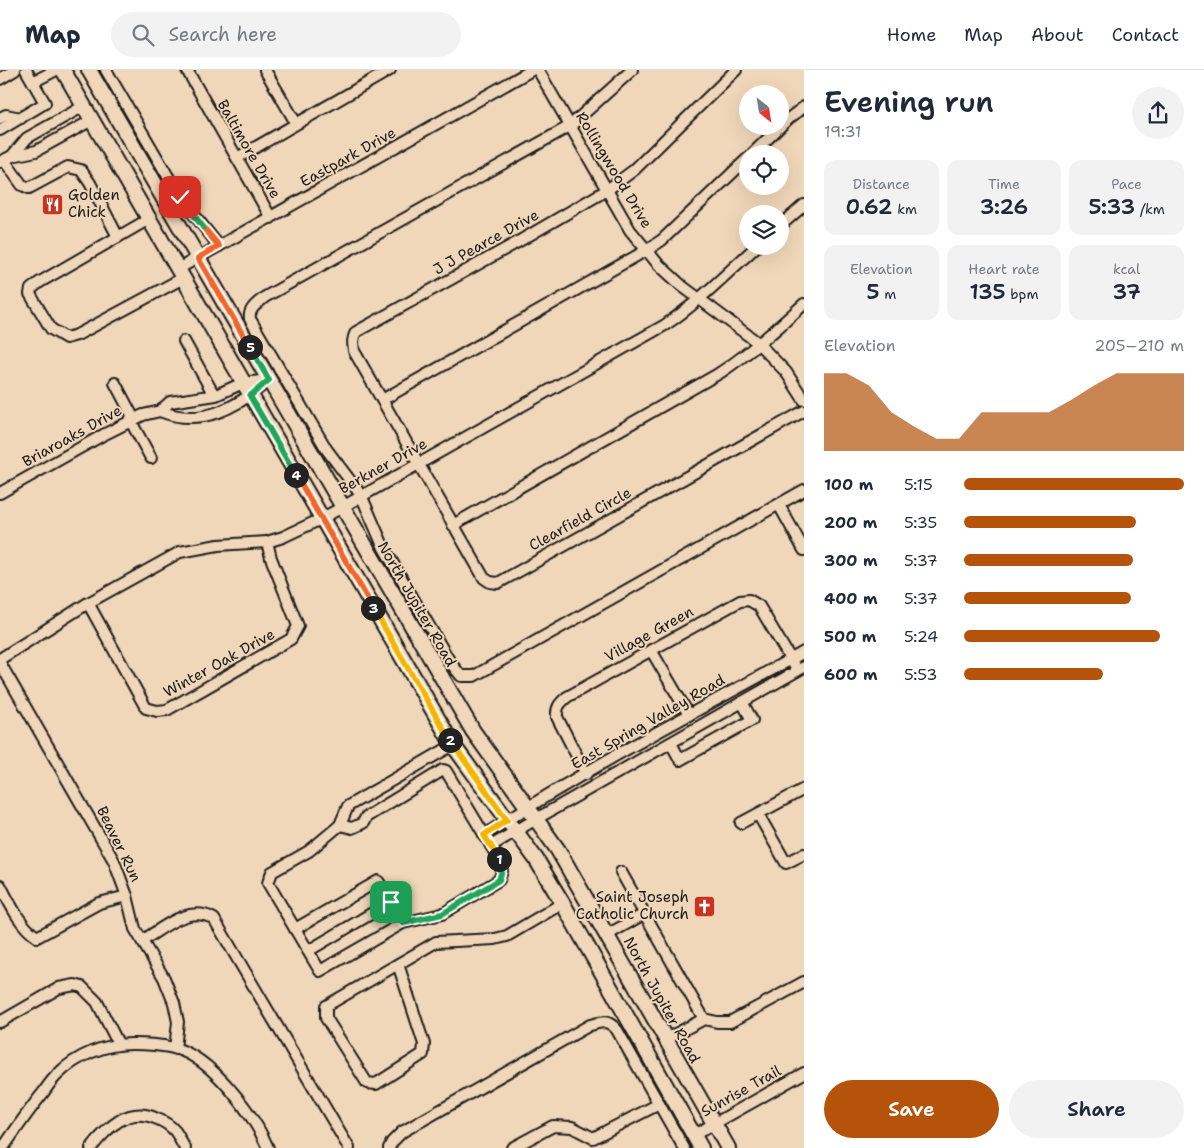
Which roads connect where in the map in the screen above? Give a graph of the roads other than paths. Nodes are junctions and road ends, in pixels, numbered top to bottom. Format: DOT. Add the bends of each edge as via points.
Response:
graph roads {
  1 [pos="15,70"];
  2 [pos="26,70"];
  3 [pos="56,70"];
  4 [pos="63,70"];
  5 [pos="89,70"];
  6 [pos="106,70"];
  7 [pos="187,70"];
  8 [pos="265,70"];
  9 [pos="390,70"];
  10 [pos="532,70"];
  11 [pos="538,70"];
  12 [pos="632,70"];
  13 [pos="736,70"];
  14 [pos="0,79"];
  15 [pos="33,82"];
  16 [pos="108,104"];
  17 [pos="84,106"];
  18 [pos="804,107"];
  19 [pos="0,118"];
  20 [pos="21,118"];
  21 [pos="92,120"];
  22 [pos="296,123"];
  23 [pos="570,126"];
  24 [pos="0,130"];
  25 [pos="761,145"];
  26 [pos="237,158"];
  27 [pos="5,160"];
  28 [pos="739,167"];
  29 [pos="607,190"];
  30 [pos="804,205"];
  31 [pos="271,218"];
  32 [pos="789,218"];
  33 [pos="149,219"];
  34 [pos="118,237"];
  35 [pos="219,246"];
  36 [pos="647,250"];
  37 [pos="747,255"];
  38 [pos="198,258"];
  39 [pos="180,273"];
  40 [pos="698,298"];
  41 [pos="804,304"];
  42 [pos="184,341"];
  43 [pos="760,344"];
  44 [pos="269,380"];
  45 [pos="243,382"];
  46 [pos="114,383"];
  47 [pos="214,395"];
  48 [pos="250,396"];
  49 [pos="382,400"];
  50 [pos="804,400"];
  51 [pos="160,411"];
  52 [pos="804,411"];
  53 [pos="132,419"];
  54 [pos="151,458"];
  55 [pos="419,464"];
  56 [pos="804,490"];
  57 [pos="0,493"];
  58 [pos="361,495"];
  59 [pos="779,505"];
  60 [pos="341,506"];
  61 [pos="321,519"];
  62 [pos="453,525"];
  63 [pos="267,542"];
  64 [pos="804,550"];
  65 [pos="88,604"];
  66 [pos="651,650"];
  67 [pos="797,655"];
  68 [pos="0,661"];
  69 [pos="802,668"];
  70 [pos="742,702"];
  71 [pos="689,714"];
  72 [pos="671,743"];
  73 [pos="453,745"];
  74 [pos="586,774"];
  75 [pos="804,789"];
  76 [pos="532,813"];
  77 [pos="758,814"];
  78 [pos="507,820"];
  79 [pos="741,823"];
  80 [pos="340,826"];
  81 [pos="516,831"];
  82 [pos="484,835"];
  83 [pos="491,846"];
  84 [pos="804,854"];
  85 [pos="621,872"];
  86 [pos="0,885"];
  87 [pos="127,896"];
  88 [pos="391,902"];
  89 [pos="563,903"];
  90 [pos="644,914"];
  91 [pos="403,923"];
  92 [pos="295,929"];
  93 [pos="607,935"];
  94 [pos="142,940"];
  95 [pos="587,946"];
  96 [pos="308,951"];
  97 [pos="398,964"];
  98 [pos="804,982"];
  99 [pos="704,1019"];
  100 [pos="0,1022"];
  101 [pos="666,1039"];
  102 [pos="120,1045"];
  103 [pos="175,1049"];
  104 [pos="646,1051"];
  105 [pos="804,1073"];
  106 [pos="659,1104"];
  107 [pos="714,1124"];
  108 [pos="694,1135"];
  109 [pos="3,1148"];
  110 [pos="91,1148"];
  111 [pos="185,1148"];
  112 [pos="268,1148"];
  113 [pos="349,1148"];
  114 [pos="389,1148"];
  115 [pos="512,1148"];
  116 [pos="684,1148"];
  117 [pos="701,1148"];
  118 [pos="728,1148"];
  1 -- 14 [label="street"];
  2 -- 15 [label="street"];
  3 -- 15 [label="street"];
  4 -- 17 [label="main road"];
  5 -- 16 [label="main road, North Jupiter Road"];
  6 -- 35 [label="street" via="180,197"];
  7 -- 26 [label="street, Baltimore Drive"];
  8 -- 22 [label="street"];
  9 -- 22 [label="street"];
  10 -- 31 [label="street, Eastpark Drive"];
  11 -- 23 [label="street, Rollingwood Drive"];
  12 -- 23 [label="street"];
  13 -- 29 [label="street, J J Pearce Drive" via="634,170"];
  15 -- 20 [label="street" via="45,103"];
  16 -- 17 [label="main road"];
  16 -- 21 [label="main road"];
  16 -- 38 [label="main road, North Jupiter Road"];
  17 -- 21 [label="main road"];
  17 -- 27 [label="street" via="28,138"];
  18 -- 25 [label="street"];
  19 -- 20 [label="street" via="6,114"];
  20 -- 24 [label="street"];
  21 -- 27 [label="street" via="36,151"];
  21 -- 33 [label="main road"];
  22 -- 26 [label="street"];
  23 -- 29 [label="street, Rollingwood Drive"];
  23 -- 58 [label="street" via="265,297 251,310 250,319 307,417"];
  26 -- 31 [label="street, Baltimore Drive"];
  27 -- 34 [label="street" via="22,185 29,188 68,167 81,170"];
  28 -- 36 [label="street" via="662,240"];
  29 -- 36 [label="street, Rollingwood Drive" via="630,230"];
  29 -- 49 [label="street, J J Pearce Drive" via="356,332 354,351"];
  30 -- 32 [label="street"];
  31 -- 35 [label="street, Eastpark Drive"];
  33 -- 34 [label="street"];
  33 -- 39 [label="main road"];
  34 -- 39 [label="street, Eastpark Drive" via="31,290 30,294 58,334 66,338 77,335"];
  35 -- 38 [label="street, Eastpark Drive"];
  36 -- 40 [label="street, Rollingwood Drive" via="658,264"];
  36 -- 49 [label="street"];
  37 -- 40 [label="street, Berkner Drive"];
  38 -- 39 [label="street, Eastpark Drive"];
  38 -- 44 [label="main road, North Jupiter Road"];
  39 -- 45 [label="main road"];
  40 -- 43 [label="street, Rollingwood Drive"];
  40 -- 55 [label="street, Berkner Drive" via="685,312 665,325"];
  41 -- 43 [label="street"];
  42 -- 47 [label="street"];
  43 -- 50 [label="street, Rollingwood Drive" via="786,372"];
  43 -- 62 [label="street" via="695,388"];
  44 -- 45 [label="street, Briaroaks Drive"];
  44 -- 48 [label="street"];
  44 -- 60 [label="main road, North Jupiter Road"];
  45 -- 47 [label="street, Briaroaks Drive"];
  45 -- 48 [label="main road"];
  46 -- 53 [label="street"];
  47 -- 51 [label="street, Briaroaks Drive" via="170,402"];
  48 -- 51 [label="street" via="206,416 174,417"];
  48 -- 61 [label="main road"];
  49 -- 55 [label="street, J J Pearce Drive"];
  51 -- 53 [label="street, Briaroaks Drive"];
  52 -- 62 [label="street, Clearfield Circle" via="498,583 484,578"];
  53 -- 54 [label="street"];
  53 -- 57 [label="street, Briaroaks Drive"];
  55 -- 58 [label="street, Berkner Drive"];
  55 -- 62 [label="street, Clearfield Circle"];
  56 -- 59 [label="street"];
  58 -- 59 [label="street" via="390,560 450,662 459,674 466,677 474,676"];
  58 -- 60 [label="street, Berkner Drive"];
  59 -- 64 [label="street"];
  60 -- 61 [label="street, Berkner Drive"];
  60 -- 76 [label="main road, North Jupiter Road" via="473,731"];
  61 -- 63 [label="street, Berkner Drive"];
  61 -- 73 [label="main road"];
  63 -- 65 [label="street, Berkner Drive" via="218,544 180,552"];
  63 -- 65 [label="street, Winter Oak Drive" via="298,626 291,639 167,710 146,708"];
  65 -- 68 [label="street, Berkner Drive"];
  66 -- 67 [label="street, Village Green" via="740,600 750,600 759,606"];
  66 -- 71 [label="street"];
  66 -- 74 [label="street, Village Green" via="559,704 557,717"];
  67 -- 69 [label="street, Village Green"];
  67 -- 71 [label="street, East Spring Valley Road"];
  68 -- 87 [label="street, Beaver Run" via="114,861"];
  69 -- 70 [label="street, East Spring Valley Road"];
  70 -- 72 [label="street, East Spring Valley Road"];
  70 -- 72 [label="street" via="752,720 680,760"];
  71 -- 74 [label="street, East Spring Valley Road"];
  72 -- 76 [label="street, East Spring Valley Road"];
  73 -- 78 [label="main road"];
  73 -- 80 [label="street" via="348,806"];
  74 -- 76 [label="street, East Spring Valley Road"];
  75 -- 77 [label="street"];
  76 -- 78 [label="street, East Spring Valley Road"];
  76 -- 81 [label="street, East Spring Valley Road"];
  76 -- 93 [label="main road, North Jupiter Road" via="558,850"];
  77 -- 79 [label="street"];
  77 -- 84 [label="street" via="786,863"];
  78 -- 81 [label="main road"];
  78 -- 82 [label="street, East Spring Valley Road"];
  80 -- 82 [label="street" via="352,828 443,770"];
  80 -- 92 [label="street" via="309,850 272,872 268,884"];
  81 -- 83 [label="street, East Spring Valley Road"];
  81 -- 89 [label="main road"];
  82 -- 83 [label="street"];
  83 -- 91 [label="street" via="500,861 499,880 442,914"];
  85 -- 90 [label="street"];
  86 -- 87 [label="street" via="29,932 37,938 99,903"];
  87 -- 94 [label="street, Beaver Run" via="135,929"];
  88 -- 91 [label="street"];
  88 -- 92 [label="street" via="378,881"];
  88 -- 96 [label="street"];
  89 -- 95 [label="main road"];
  89 -- 97 [label="street" via="507,936 436,942"];
  90 -- 93 [label="street"];
  90 -- 99 [label="street"];
  91 -- 96 [label="street" via="320,971"];
  92 -- 96 [label="street"];
  93 -- 95 [label="main road"];
  93 -- 101 [label="main road, North Jupiter Road"];
  94 -- 103 [label="street, Beaver Run" via="174,1003 178,1022"];
  94 -- 113 [label="street" via="193,913 214,919"];
  95 -- 104 [label="main road"];
  97 -- 97 [label="street" via="326,1006 326,1018 367,1083 376,1084 423,1054 424,1044"];
  98 -- 99 [label="street" via="730,1022"];
  99 -- 101 [label="street"];
  100 -- 102 [label="street" via="59,988 75,985 82,987 97,1002"];
  101 -- 104 [label="main road"];
  101 -- 107 [label="main road, North Jupiter Road"];
  102 -- 103 [label="street" via="142,1044"];
  102 -- 109 [label="street" via="83,1056 57,1074"];
  103 -- 112 [label="street" via="212,1070 234,1092"];
  104 -- 108 [label="main road"];
  105 -- 107 [label="street, Sunrise Trail"];
  106 -- 114 [label="street" via="617,1030 604,1022 590,1025 402,1132"];
  106 -- 115 [label="street" via="593,1138 572,1127 553,1126"];
  106 -- 116 [label="street"];
  107 -- 108 [label="street, Sunrise Trail"];
  107 -- 118 [label="main road, North Jupiter Road"];
  108 -- 117 [label="main road"];
  110 -- 111 [label="street" via="113,1123 139,1113 168,1124"];
}
